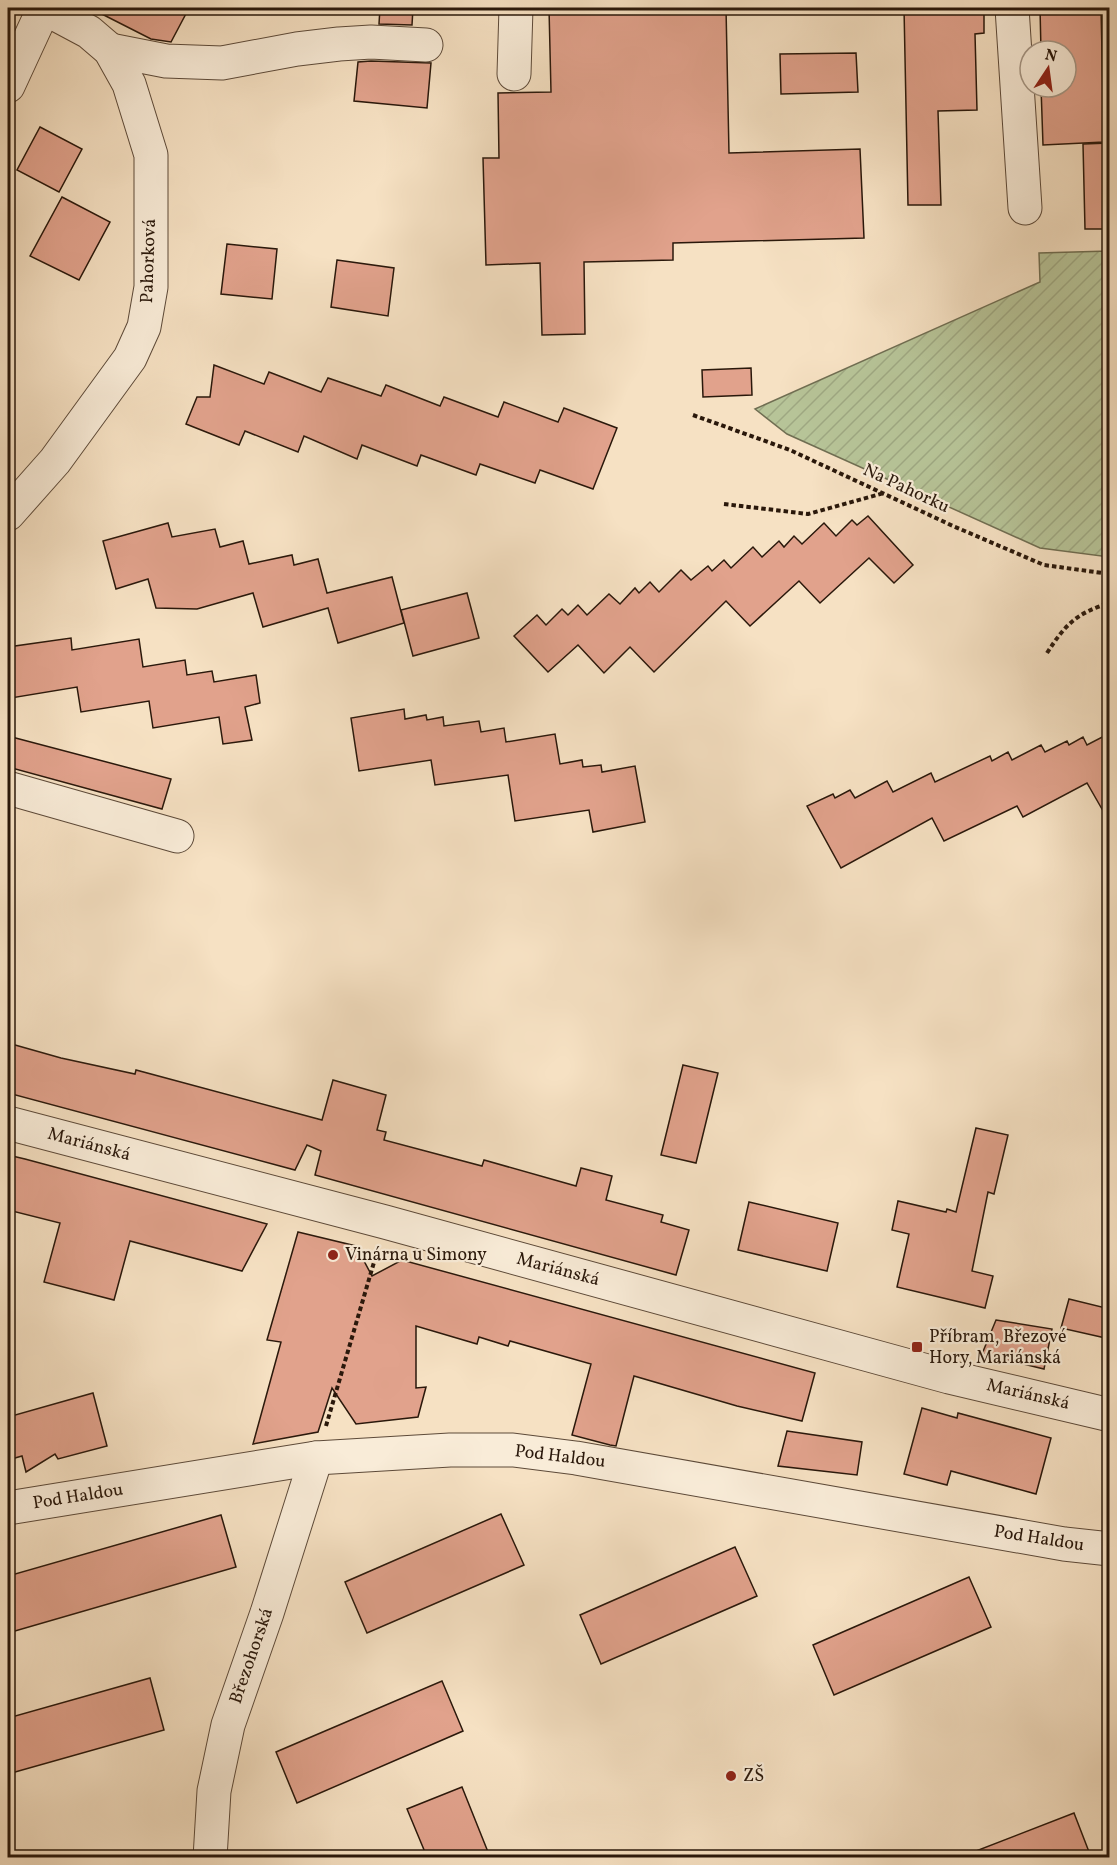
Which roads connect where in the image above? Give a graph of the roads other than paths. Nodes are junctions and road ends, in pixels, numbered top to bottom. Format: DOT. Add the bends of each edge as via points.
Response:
graph roads {
  1 [pos="44,8"];
  2 [pos="516,8"];
  3 [pos="1012,8"];
  4 [pos="426,45"];
  5 [pos="110,50"];
  6 [pos="514,74"];
  7 [pos="8,86"];
  8 [pos="1025,208"];
  9 [pos="8,514"];
  10 [pos="8,788"];
  11 [pos="177,836"];
  12 [pos="8,1124"];
  13 [pos="1110,1415"];
  14 [pos="316,1458"];
  15 [pos="8,1508"];
  16 [pos="1110,1549"];
  17 [pos="210,1857"];
  1 -- 5 [label="street, Pahorková" via="89,32"];
  1 -- 7 [label="street"];
  2 -- 6 [label="street"];
  3 -- 8 [label="street"];
  4 -- 5 [label="street" via="339,44 222,63 166,61"];
  5 -- 9 [label="street, Pahorková" via="129,84 150,155 151,287 144,327 117,377 55,461"];
  10 -- 11 [label="street"];
  12 -- 13 [label="street, Mariánská" via="385,1222 949,1377"];
  14 -- 15 [label="street, Pod Haldou"];
  14 -- 16 [label="street, Pod Haldou" via="513,1450 1064,1545"];
  14 -- 17 [label="street, Březohorská" via="228,1725 214,1791"];
}
